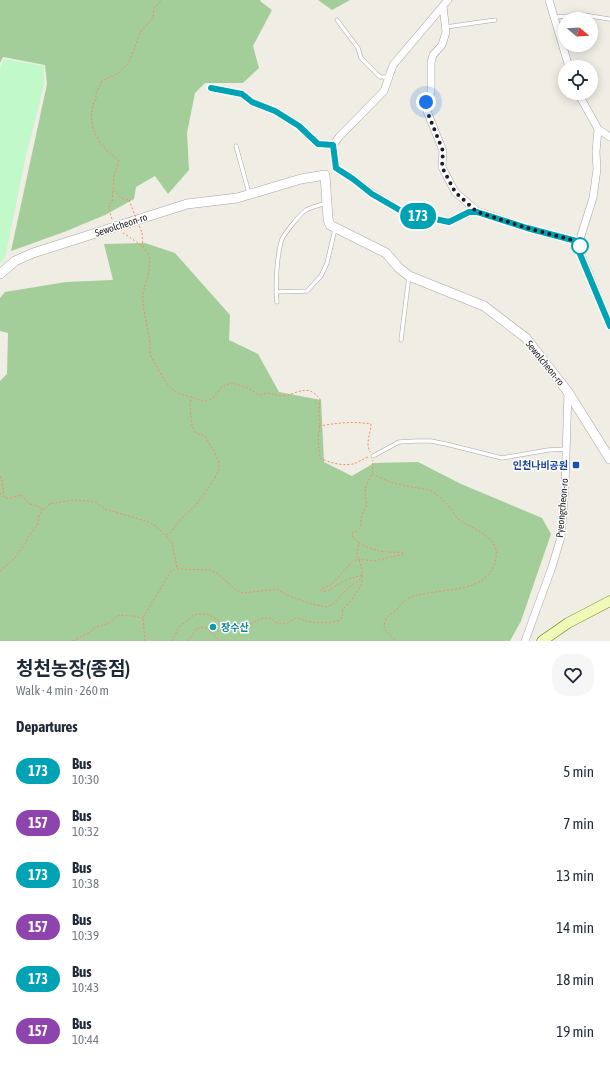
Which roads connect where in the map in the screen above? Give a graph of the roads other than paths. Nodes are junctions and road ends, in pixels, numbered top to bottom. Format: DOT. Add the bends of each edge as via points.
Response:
graph roads {
  1 [pos="448,0"];
  2 [pos="549,0"];
  3 [pos="443,6"];
  4 [pos="554,17"];
  5 [pos="609,19"];
  6 [pos="337,20"];
  7 [pos="495,20"];
  8 [pos="446,27"];
  9 [pos="567,60"];
  10 [pos="389,77"];
  11 [pos="211,88"];
  12 [pos="582,100"];
  13 [pos="598,129"];
  14 [pos="610,137"];
  15 [pos="333,145"];
  16 [pos="236,146"];
  17 [pos="336,168"];
  18 [pos="324,175"];
  19 [pos="250,194"];
  20 [pos="327,203"];
  21 [pos="477,212"];
  22 [pos="335,228"];
  23 [pos="580,242"];
  24 [pos="0,274"];
  25 [pos="409,276"];
  26 [pos="276,292"];
  27 [pos="277,302"];
  28 [pos="610,326"];
  29 [pos="401,340"];
  30 [pos="568,392"];
  31 [pos="566,449"];
  32 [pos="373,456"];
  33 [pos="610,459"];
  34 [pos="610,601"];
  35 [pos="525,641"];
  36 [pos="542,641"];
  1 -- 3 [label="street"];
  2 -- 4 [label="street"];
  3 -- 8 [label="street"];
  3 -- 10 [label="street" via="393,65"];
  4 -- 5 [label="lane" via="584,15"];
  4 -- 9 [label="street"];
  6 -- 10 [label="lane" via="358,48 361,58 380,77"];
  7 -- 8 [label="lane"];
  8 -- 21 [label="street" via="445,38 433,55 431,63 431,92 426,102 427,111 443,151 442,167 455,192"];
  10 -- 15 [label="street" via="384,91"];
  11 -- 15 [label="street" via="242,94 252,102 275,111 299,126 318,144"];
  12 -- 13 [label="street"];
  13 -- 14 [label="street"];
  13 -- 23 [label="street" via="593,198"];
  15 -- 17 [label="street"];
  16 -- 19 [label="lane"];
  17 -- 18 [label="street, Sewolcheon-ro"];
  17 -- 21 [label="street" via="403,212 449,222 469,212"];
  18 -- 19 [label="street, Sewolcheon-ro"];
  18 -- 20 [label="street"];
  19 -- 24 [label="street, Sewolcheon-ro" via="187,204 117,226 33,253 16,261"];
  20 -- 22 [label="street" via="328,219 330,225"];
  20 -- 26 [label="lane" via="307,210 282,238"];
  21 -- 23 [label="street"];
  22 -- 25 [label="street, Sewolcheon-ro" via="386,253"];
  22 -- 26 [label="lane" via="327,263 321,276 307,291"];
  23 -- 28 [label="street" via="580,254"];
  25 -- 29 [label="lane"];
  25 -- 30 [label="street, Sewolcheon-ro" via="484,306 526,338"];
  26 -- 27 [label="lane"];
  30 -- 31 [label="street, Pyeongcheon-ro"];
  30 -- 33 [label="street, Sewolcheon-ro"];
  31 -- 32 [label="lane" via="502,458 431,441 416,441 399,442"];
  31 -- 35 [label="street, Pyeongcheon-ro" via="561,537"];
  34 -- 36 [label="main road" via="568,623"];
}
